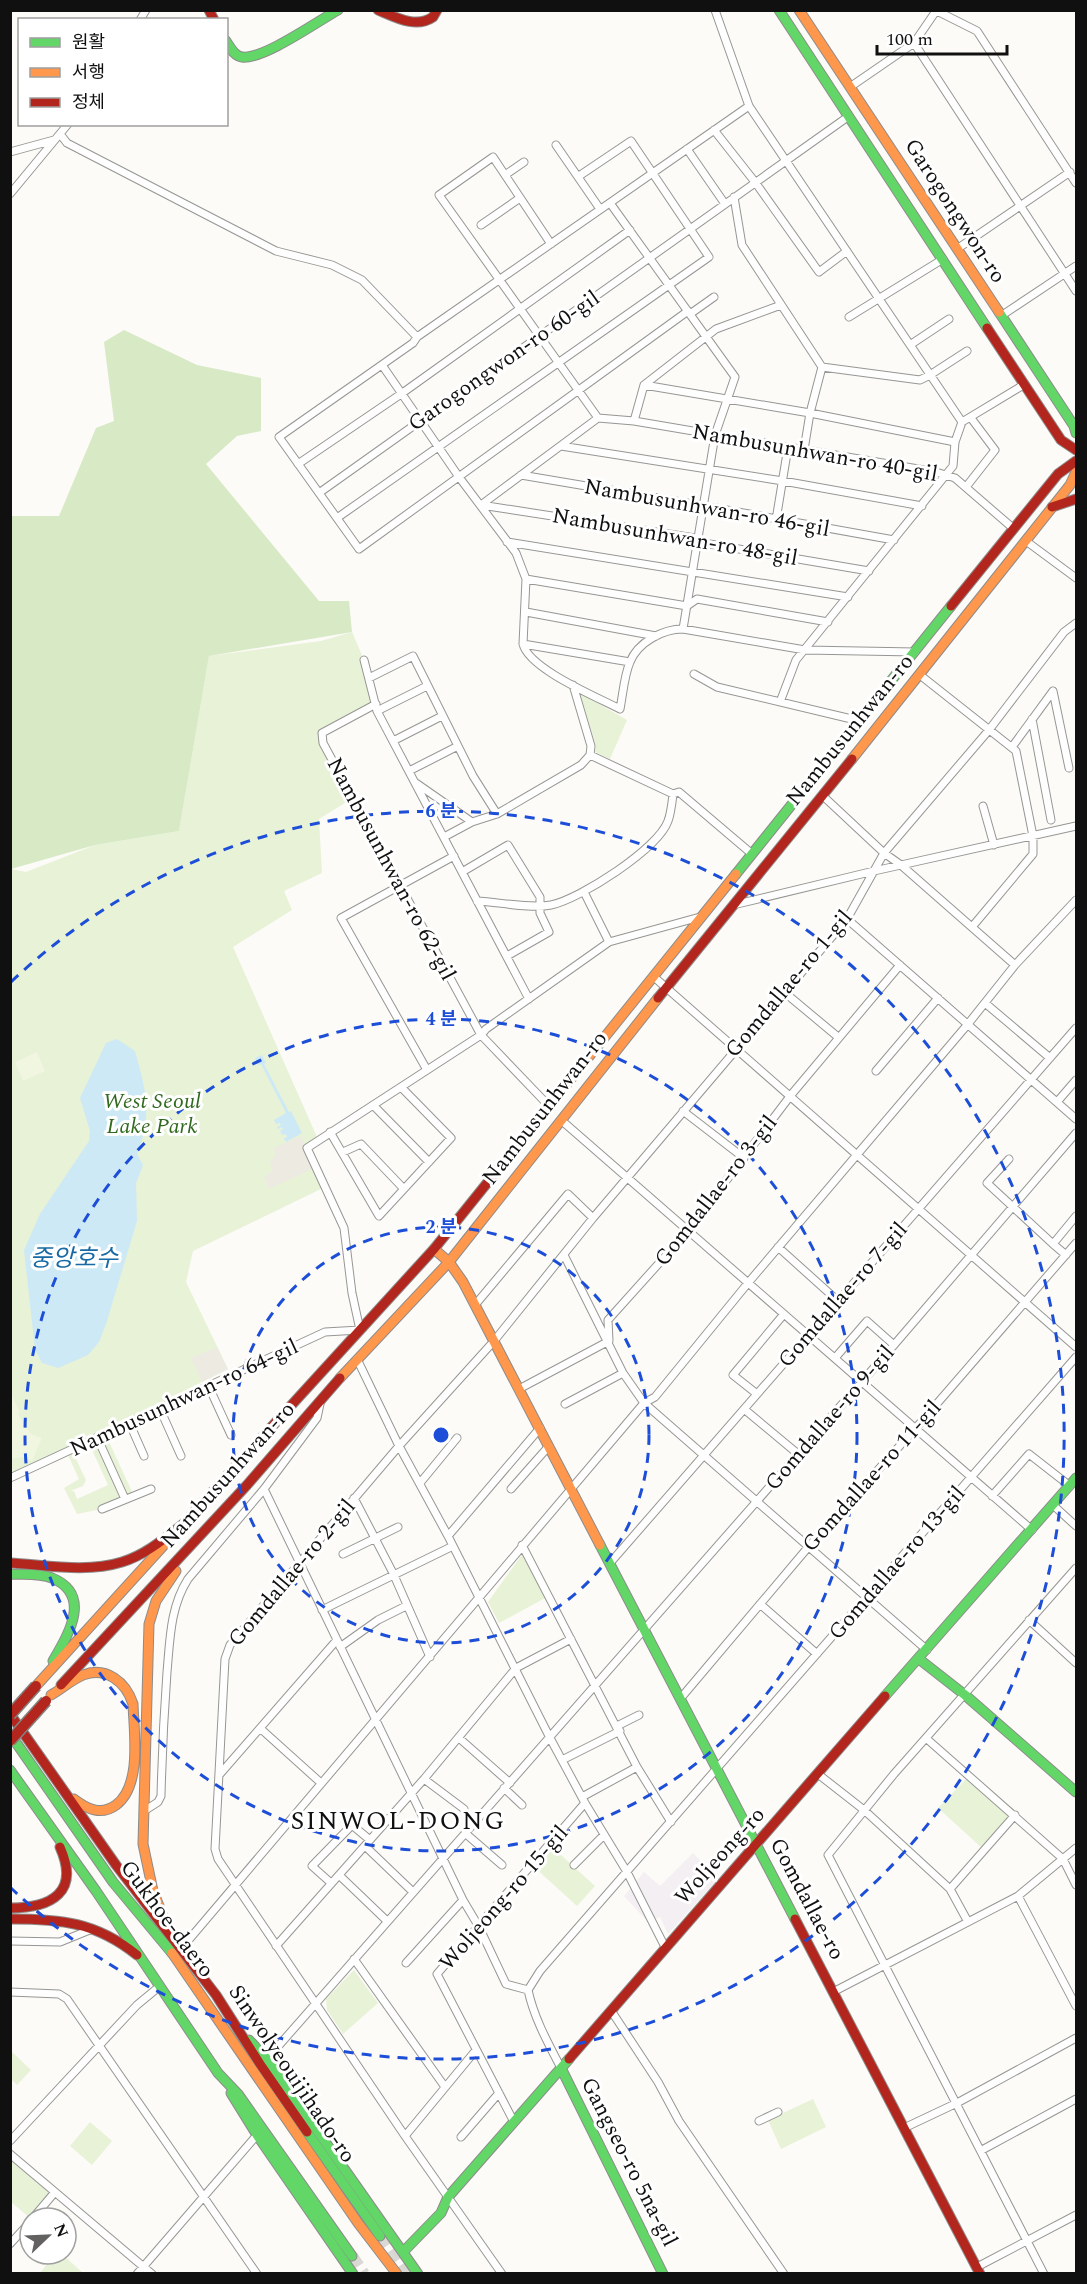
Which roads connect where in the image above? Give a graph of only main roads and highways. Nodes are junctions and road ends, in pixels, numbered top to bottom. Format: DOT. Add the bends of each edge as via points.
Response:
graph roads {
  1 [pos="338,10"];
  2 [pos="378,10"];
  3 [pos="437,10"];
  4 [pos="779,10"];
  5 [pos="799,10"];
  6 [pos="228,44"];
  7 [pos="1077,433"];
  8 [pos="1077,450"];
  9 [pos="1077,461"];
  10 [pos="1077,472"];
  11 [pos="1077,499"];
  12 [pos="1053,507"];
  13 [pos="434,1249"];
  14 [pos="449,1262"];
  15 [pos="391,1295"];
  16 [pos="377,1338"];
  17 [pos="1073,1482"];
  18 [pos="247,1485"];
  19 [pos="182,1524"];
  20 [pos="10,1563"];
  21 [pos="10,1574"];
  22 [pos="919,1659"];
  23 [pos="38,1684"];
  24 [pos="49,1698"];
  25 [pos="12,1716"];
  26 [pos="10,1734"];
  27 [pos="10,1743"];
  28 [pos="10,1770"];
  29 [pos="64,1791"];
  30 [pos="1077,1792"];
  31 [pos="49,1826"];
  32 [pos="756,1844"];
  33 [pos="10,1908"];
  34 [pos="10,1919"];
  35 [pos="170,1934"];
  36 [pos="141,1957"];
  37 [pos="244,2035"];
  38 [pos="561,2068"];
  39 [pos="218,2073"];
  40 [pos="380,2236"];
  41 [pos="403,2252"];
  42 [pos="352,2256"];
  43 [pos="978,2270"];
  44 [pos="353,2274"];
  45 [pos="391,2274"];
  46 [pos="397,2274"];
  47 [pos="418,2274"];
  48 [pos="663,2274"];
  1 -- 6 [label="main road" via="264,53 240,57"];
  2 -- 3 [label="main road" via="420,23 430,21"];
  4 -- 8 [label="main road, Garogongwon-ro" via="1062,440"];
  5 -- 7 [label="main road, Garogongwon-ro"];
  9 -- 13 [label="main road, Nambusunhwan-ro" via="1058,474"];
  10 -- 12 [label="main road, Nambusunhwan-ro"];
  11 -- 12 [label="main road"];
  12 -- 14 [label="main road, Nambusunhwan-ro"];
  13 -- 14 [label="main road, Gomdallae-ro"];
  13 -- 15 [label="main road, Nambusunhwan-ro"];
  14 -- 16 [label="main road, Nambusunhwan-ro"];
  14 -- 32 [label="main road, Gomdallae-ro" via="463,1282"];
  15 -- 16 [label="main road" via="399,1294 403,1301 379,1326"];
  15 -- 19 [label="main road, Nambusunhwan-ro"];
  16 -- 18 [label="main road, Nambusunhwan-ro"];
  17 -- 22 [label="main road, Woljeong-ro"];
  18 -- 24 [label="main road, Nambusunhwan-ro"];
  18 -- 35 [label="main road" via="171,1576 156,1601 149,1624 143,1844 148,1874"];
  19 -- 20 [label="main road" via="149,1549 119,1563"];
  19 -- 23 [label="main road, Nambusunhwan-ro"];
  21 -- 23 [label="main road" via="52,1578 74,1599 72,1628"];
  22 -- 30 [label="main road"];
  22 -- 32 [label="main road, Woljeong-ro"];
  23 -- 25 [label="main road, Nambusunhwan-ro, bridge"];
  24 -- 27 [label="main road, Nambusunhwan-ro, bridge"];
  24 -- 29 [label="main road" via="85,1674 95,1672 105,1673 125,1685 133,1704 133,1781 128,1796 105,1812 94,1812"];
  25 -- 29 [label="main road, Sinwolyeouijihado-ro"];
  26 -- 46 [label="main road, Gukhoe-daero" via="113,1882 172,1954"];
  27 -- 45 [label="main road, Gukhoe-daero" via="106,1883 166,1957 347,2218"];
  28 -- 31 [label="main road"];
  29 -- 35 [label="main road, Sinwolyeouijihado-ro"];
  31 -- 33 [label="main road" via="68,1870 62,1892 40,1906"];
  31 -- 36 [label="main road"];
  32 -- 38 [label="main road, Woljeong-ro"];
  32 -- 43 [label="main road, Gomdallae-ro"];
  34 -- 36 [label="main road" via="92,1929 116,1939"];
  35 -- 37 [label="main road, Sinwolyeouijihado-ro"];
  36 -- 39 [label="main road"];
  37 -- 40 [label="main road, Sinwolyeouijihado-ro"];
  37 -- 41 [label="main road" via="267,2059"];
  38 -- 41 [label="main road, Woljeong-ro" via="448,2197 441,2213"];
  38 -- 48 [label="main road, Gangseo-ro 5na-gil"];
  39 -- 42 [label="main road" via="238,2094"];
  39 -- 44 [label="main road"];
  41 -- 47 [label="main road"];
}
